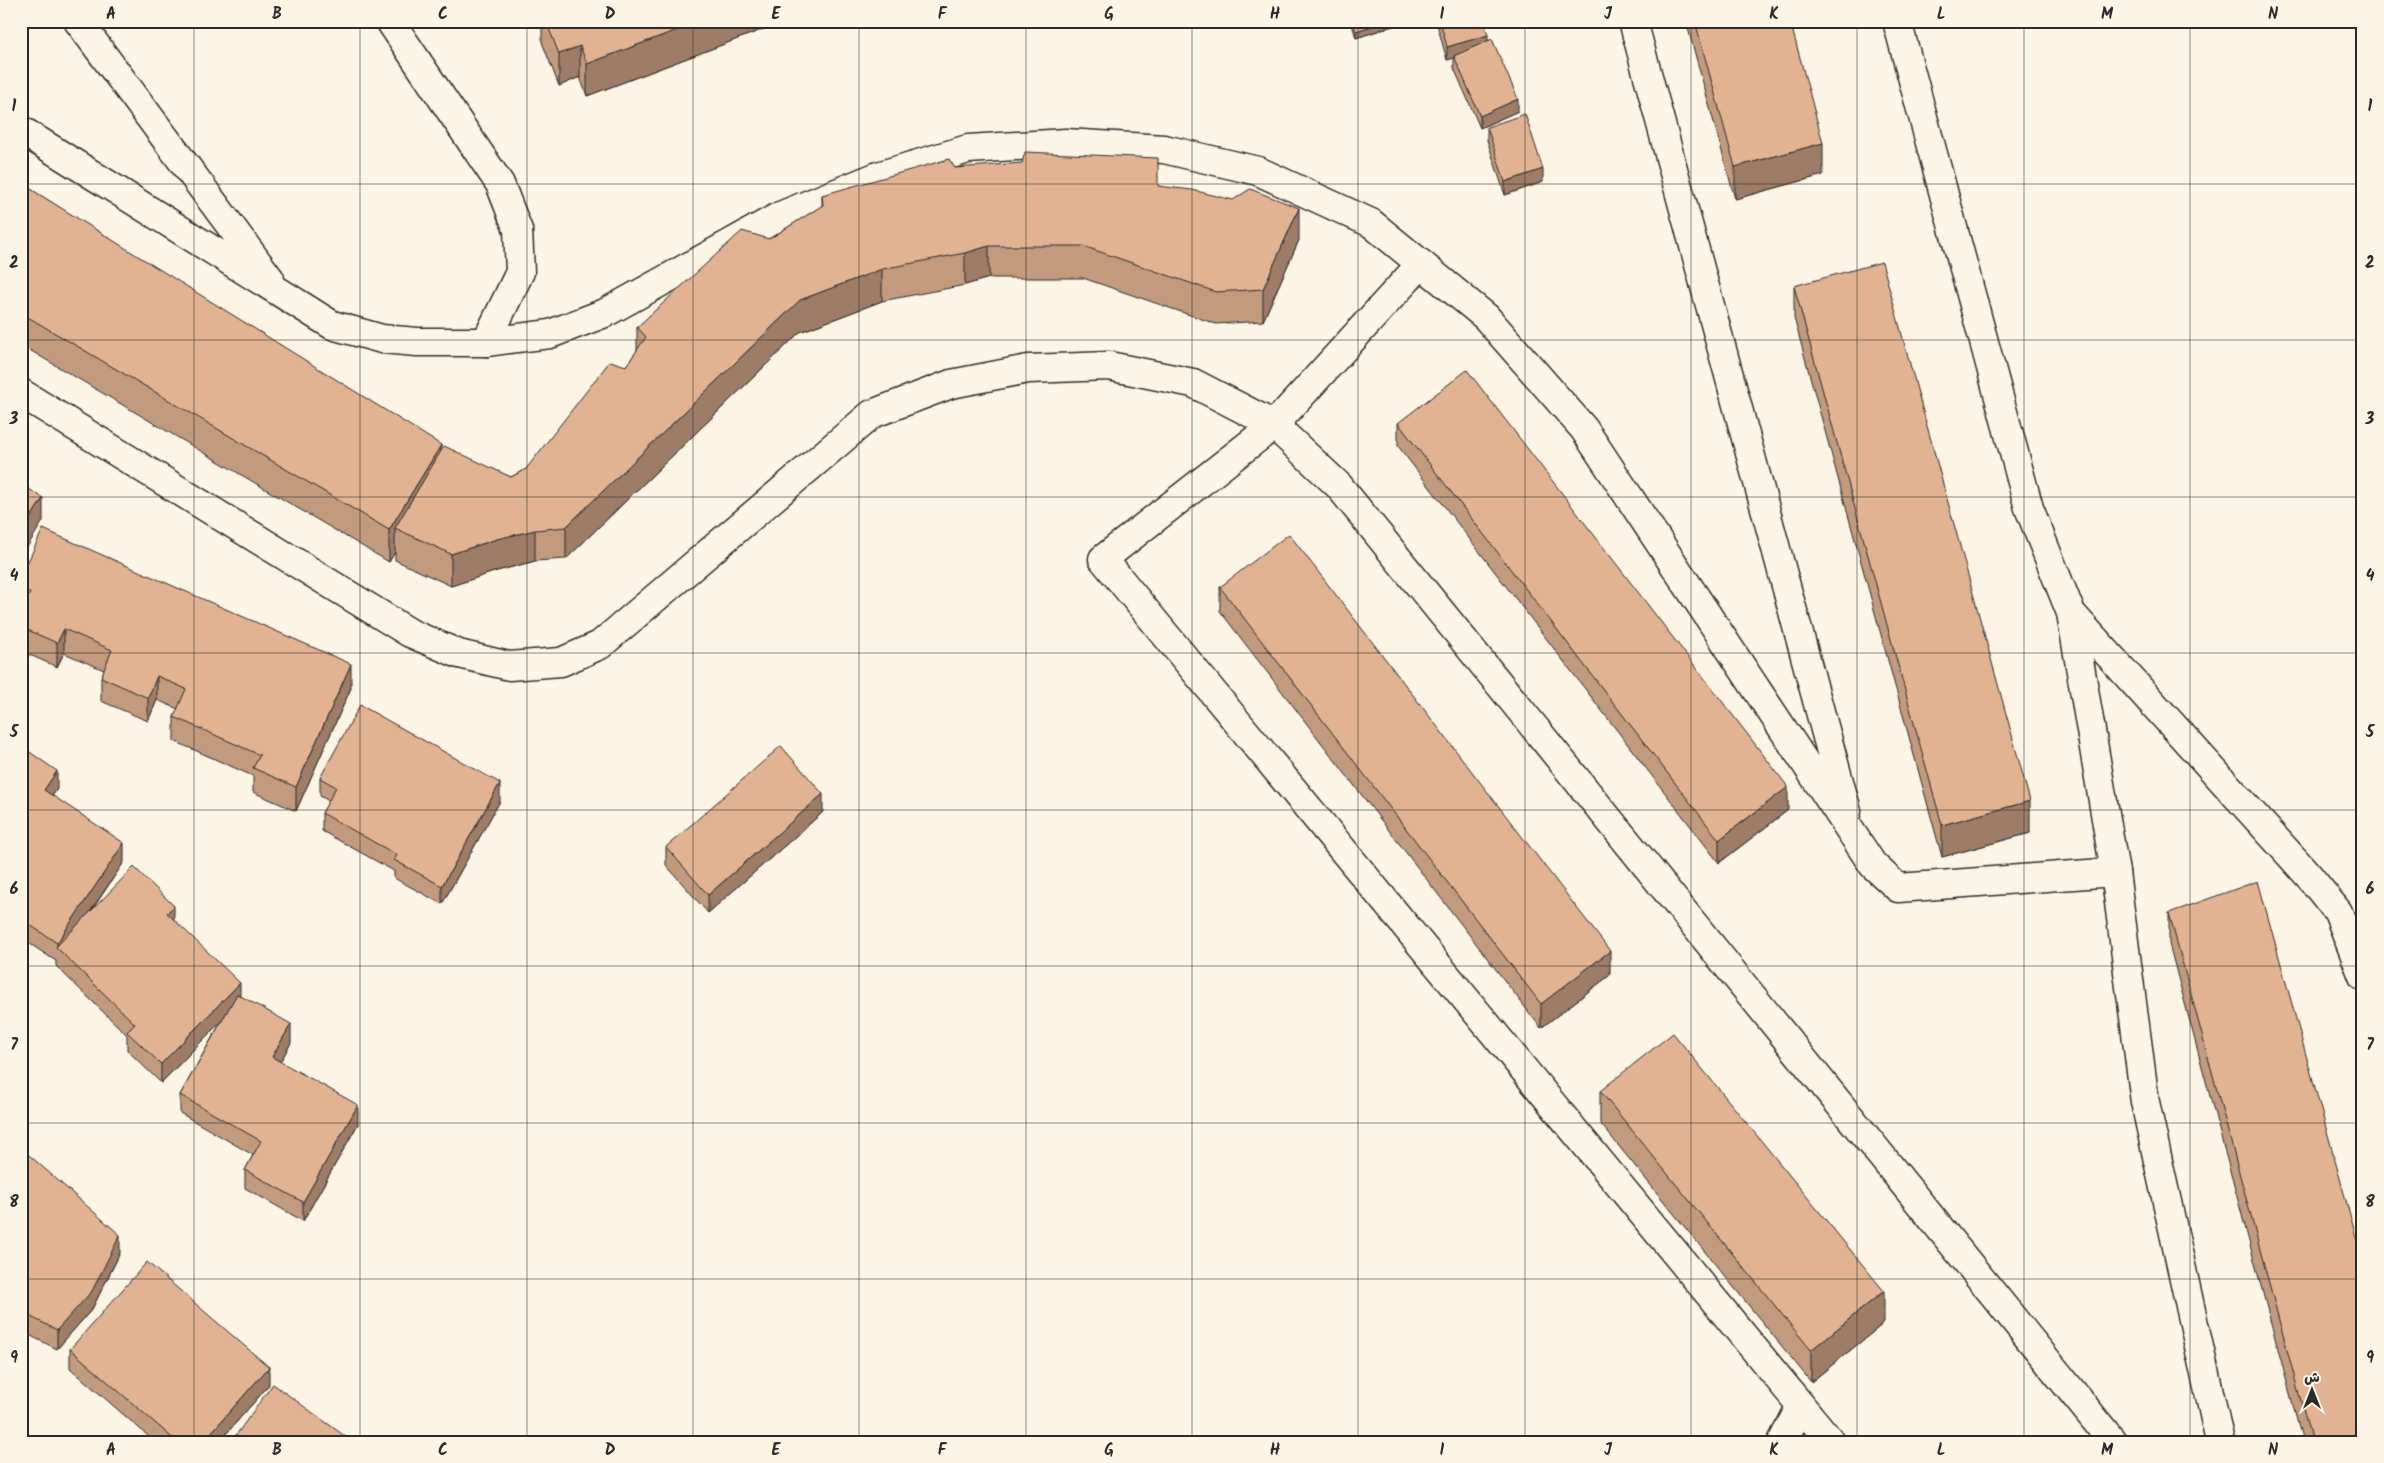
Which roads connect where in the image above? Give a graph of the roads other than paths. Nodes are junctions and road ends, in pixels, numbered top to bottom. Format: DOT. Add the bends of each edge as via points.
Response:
graph roads {
  1 [pos="78,21"];
  2 [pos="390,21"];
  3 [pos="1633,21"];
  4 [pos="1897,21"];
  5 [pos="21,130"];
  6 [pos="1421,264"];
  7 [pos="280,292"];
  8 [pos="486,342"];
  9 [pos="21,393"];
  10 [pos="1274,425"];
  11 [pos="2071,613"];
  12 [pos="1853,833"];
  13 [pos="2115,872"];
  14 [pos="2363,976"];
  15 [pos="1801,1406"];
  16 [pos="1782,1442"];
  17 [pos="1831,1442"];
  18 [pos="2114,1442"];
  19 [pos="2220,1442"];
  1 -- 7 [label="street"];
  2 -- 8 [label="street" via="500,184 518,230 520,272"];
  3 -- 12 [label="street"];
  4 -- 11 [label="street" via="2029,508"];
  5 -- 7 [label="street"];
  6 -- 8 [label="street" via="1371,223 1258,171 1164,149 1066,143 968,149 878,176 780,216 605,313 550,334"];
  6 -- 10 [label="street"];
  6 -- 12 [label="street" via="1486,317 1584,429"];
  7 -- 8 [label="street" via="332,325 382,339"];
  9 -- 10 [label="street" via="410,633 459,654 509,666 560,662 600,645 872,414 951,384 1028,369 1109,366 1192,383"];
  10 -- 15 [label="street" via="1103,558"];
  10 -- 18 [label="street" via="1339,486"];
  11 -- 13 [label="street"];
  11 -- 14 [label="street" via="2310,876 2338,912"];
  12 -- 13 [label="street" via="1873,865 1898,888"];
  13 -- 19 [label="street" via="2145,1102"];
  15 -- 16 [label="street"];
  15 -- 17 [label="street"];
}
